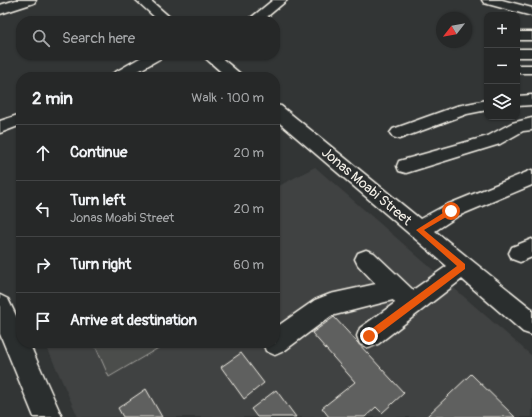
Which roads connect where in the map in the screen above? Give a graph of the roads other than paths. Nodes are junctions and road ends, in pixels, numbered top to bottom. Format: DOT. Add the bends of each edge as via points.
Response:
graph roads {
  1 [pos="11,0"];
  2 [pos="29,0"];
  3 [pos="133,0"];
  4 [pos="142,0"];
  5 [pos="281,0"];
  6 [pos="488,0"];
  7 [pos="0,3"];
  8 [pos="0,10"];
  9 [pos="532,12"];
  10 [pos="161,16"];
  11 [pos="162,16"];
  12 [pos="260,16"];
  13 [pos="520,36"];
  14 [pos="532,36"];
  15 [pos="520,53"];
  16 [pos="532,53"];
  17 [pos="147,60"];
  18 [pos="215,60"];
  19 [pos="520,69"];
  20 [pos="532,69"];
  21 [pos="126,72"];
  22 [pos="230,72"];
  23 [pos="484,106"];
  24 [pos="280,114"];
  25 [pos="16,121"];
  26 [pos="532,124"];
  27 [pos="0,127"];
  28 [pos="399,133"];
  29 [pos="406,166"];
  30 [pos="532,177"];
  31 [pos="419,230"];
  32 [pos="366,260"];
  33 [pos="462,267"];
  34 [pos="405,296"];
  35 [pos="0,306"];
  36 [pos="532,324"];
  37 [pos="369,336"];
  38 [pos="280,339"];
  39 [pos="16,343"];
  40 [pos="18,348"];
  41 [pos="48,417"];
  1 -- 7 [label="main road"];
  2 -- 8 [label="main road"];
  3 -- 10 [label="street"];
  4 -- 11 [label="street"];
  5 -- 12 [label="street"];
  6 -- 9 [label="street"];
  13 -- 14 [label="street"];
  15 -- 16 [label="street"];
  17 -- 21 [label="street"];
  18 -- 22 [label="street"];
  19 -- 20 [label="street"];
  23 -- 28 [label="street"];
  24 -- 31 [label="street, Jonas Moabi Street"];
  25 -- 27 [label="street"];
  26 -- 29 [label="street" via="518,127 494,140"];
  30 -- 31 [label="street" via="451,211"];
  31 -- 33 [label="street, Jonas Moabi Street"];
  32 -- 34 [label="street"];
  33 -- 34 [label="street"];
  33 -- 36 [label="street, Jonas Moabi Street"];
  34 -- 37 [label="street"];
  34 -- 38 [label="street" via="330,305"];
  35 -- 39 [label="street"];
  40 -- 41 [label="street"];
}
